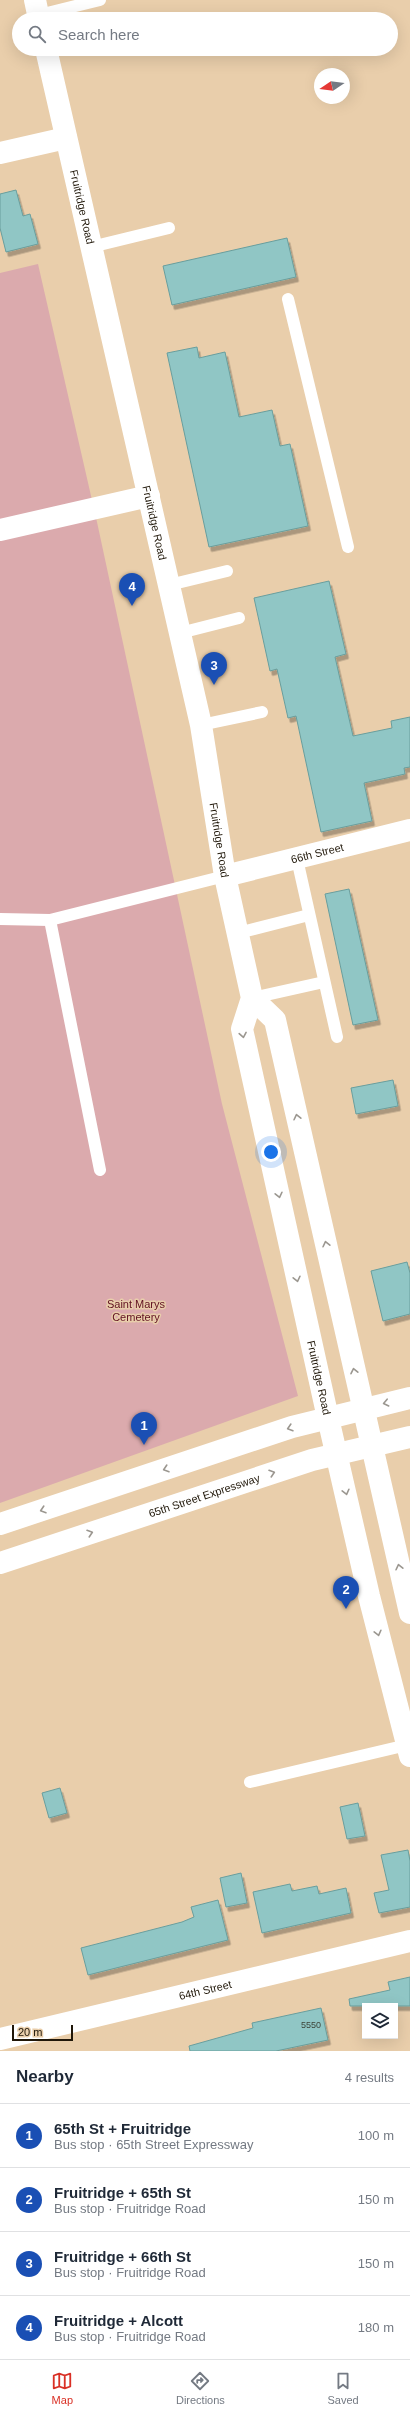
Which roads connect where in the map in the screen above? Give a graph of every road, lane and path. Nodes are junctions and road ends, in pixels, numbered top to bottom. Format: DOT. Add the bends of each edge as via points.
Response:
graph roads {
  1 [pos="100,0"];
  2 [pos="38,11"];
  3 [pos="48,56"];
  4 [pos="66,138"];
  5 [pos="0,154"];
  6 [pos="169,228"];
  7 [pos="91,247"];
  8 [pos="288,299"];
  9 [pos="148,496"];
  10 [pos="0,530"];
  11 [pos="348,547"];
  12 [pos="227,572"];
  13 [pos="168,584"];
  14 [pos="239,618"];
  15 [pos="180,633"];
  16 [pos="262,712"];
  17 [pos="200,725"];
  18 [pos="410,830"];
  19 [pos="298,859"];
  20 [pos="225,876"];
  21 [pos="309,915"];
  22 [pos="0,919"];
  23 [pos="50,920"];
  24 [pos="238,932"];
  25 [pos="324,982"];
  26 [pos="252,998"];
  27 [pos="337,1037"];
  28 [pos="100,1170"];
  29 [pos="410,1398"];
  30 [pos="362,1409"];
  31 [pos="328,1418"];
  32 [pos="410,1436"];
  33 [pos="371,1446"];
  34 [pos="336,1454"];
  35 [pos="0,1524"];
  36 [pos="0,1563"];
  37 [pos="409,1608"];
  38 [pos="408,1751"];
  39 [pos="250,1782"];
  40 [pos="410,1941"];
  41 [pos="0,2038"];
  1 -- 2 [label="lane"];
  3 -- 4 [label="main road, Fruitridge Road"];
  4 -- 5 [label="main road"];
  4 -- 7 [label="main road, Fruitridge Road"];
  6 -- 7 [label="lane"];
  7 -- 9 [label="main road, Fruitridge Road"];
  8 -- 11 [label="lane"];
  9 -- 10 [label="main road"];
  9 -- 13 [label="main road, Fruitridge Road"];
  12 -- 13 [label="lane"];
  13 -- 15 [label="main road, Fruitridge Road"];
  14 -- 15 [label="lane"];
  15 -- 17 [label="main road, Fruitridge Road"];
  16 -- 17 [label="lane"];
  17 -- 20 [label="main road, Fruitridge Road"];
  18 -- 19 [label="main road, 66th Street"];
  19 -- 20 [label="main road, 66th Street"];
  19 -- 21 [label="lane"];
  20 -- 23 [label="lane"];
  20 -- 24 [label="main road, Fruitridge Road"];
  21 -- 24 [label="lane"];
  21 -- 25 [label="lane"];
  22 -- 23 [label="lane"];
  23 -- 28 [label="lane"];
  24 -- 26 [label="main road, Fruitridge Road"];
  25 -- 26 [label="lane"];
  25 -- 27 [label="lane"];
  30 -- 26 [label="main road, one-way" via="275,1020"];
  26 -- 31 [label="main road, Fruitridge Road, one-way" via="242,1029"];
  29 -- 30 [label="main road, one-way"];
  30 -- 31 [label="main road"];
  30 -- 33 [label="main road"];
  31 -- 34 [label="main road, Fruitridge Road"];
  31 -- 35 [label="main road, one-way" via="292,1427"];
  32 -- 33 [label="main road, 65th Street Expressway"];
  33 -- 34 [label="main road, 65th Street Expressway"];
  37 -- 33 [label="main road, one-way"];
  36 -- 34 [label="main road, 65th Street Expressway, one-way"];
  34 -- 38 [label="main road, Fruitridge Road, one-way"];
  38 -- 39 [label="lane"];
  40 -- 41 [label="main road, 64th Street"];
}
